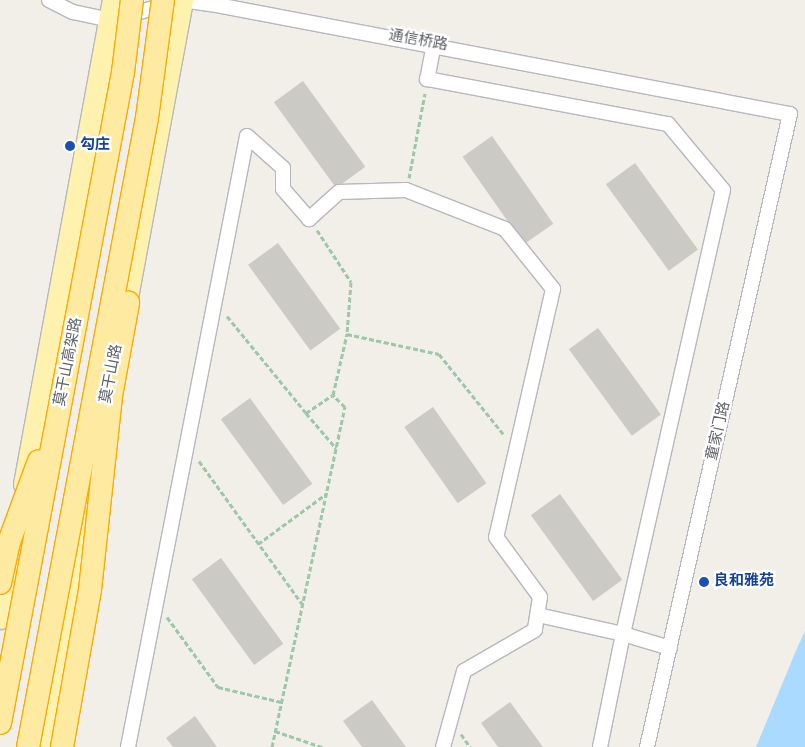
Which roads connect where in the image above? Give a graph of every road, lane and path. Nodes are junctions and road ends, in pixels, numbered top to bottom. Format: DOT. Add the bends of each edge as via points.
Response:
graph roads {
  1 [pos="49,0"];
  2 [pos="132,0"];
  3 [pos="162,0"];
  4 [pos="182,0"];
  5 [pos="112,10"];
  6 [pos="434,44"];
  7 [pos="427,79"];
  8 [pos="790,114"];
  9 [pos="406,190"];
  10 [pos="132,202"];
  11 [pos="309,218"];
  12 [pos="215,302"];
  13 [pos="346,334"];
  14 [pos="334,395"];
  15 [pos="62,399"];
  16 [pos="306,412"];
  17 [pos="187,445"];
  18 [pos="336,448"];
  19 [pos="516,450"];
  20 [pos="326,494"];
  21 [pos="258,544"];
  22 [pos="0,583"];
  23 [pos="157,602"];
  24 [pos="302,604"];
  25 [pos="538,615"];
  26 [pos="0,618"];
  27 [pos="623,634"];
  28 [pos="670,648"];
  29 [pos="281,702"];
  30 [pos="0,723"];
  31 [pos="275,732"];
  32 [pos="28,747"];
  33 [pos="42,747"];
  34 [pos="62,747"];
  35 [pos="128,747"];
  36 [pos="272,747"];
  37 [pos="322,747"];
  38 [pos="443,747"];
  39 [pos="600,747"];
  40 [pos="647,747"];
  1 -- 5 [label="street, 通信桥路" via="73,12"];
  2 -- 15 [label="highway, 莫干山高架路, bridge" via="123,72"];
  3 -- 10 [label="highway, bridge" via="148,118"];
  4 -- 5 [label="street, 通信桥路"];
  4 -- 6 [label="street, 通信桥路"];
  4 -- 33 [label="main road, 莫干山路"];
  5 -- 26 [label="main road"];
  6 -- 7 [label="street"];
  6 -- 8 [label="street, 通信桥路"];
  7 -- 9 [label="path"];
  7 -- 27 [label="street" via="668,124 722,190"];
  8 -- 28 [label="street, 童家门路"];
  9 -- 11 [label="street" via="339,192"];
  9 -- 19 [label="street" via="505,229 553,289"];
  10 -- 32 [label="highway, bridge"];
  10 -- 34 [label="highway, bridge" via="140,240 111,396 90,590"];
  11 -- 12 [label="street" via="283,189 283,168 247,136"];
  11 -- 13 [label="path" via="351,282"];
  12 -- 16 [label="path"];
  12 -- 17 [label="street"];
  13 -- 14 [label="path"];
  13 -- 19 [label="path" via="439,354"];
  14 -- 16 [label="path"];
  14 -- 18 [label="path" via="345,407"];
  15 -- 22 [label="highway, bridge" via="9,542"];
  15 -- 30 [label="highway, 莫干山高架路, bridge"];
  16 -- 18 [label="path"];
  17 -- 21 [label="path"];
  17 -- 23 [label="street"];
  18 -- 20 [label="path"];
  19 -- 25 [label="street" via="496,537 540,596"];
  20 -- 21 [label="path"];
  20 -- 24 [label="path"];
  21 -- 24 [label="path"];
  23 -- 29 [label="path" via="218,687"];
  23 -- 35 [label="street"];
  24 -- 29 [label="path"];
  25 -- 27 [label="street"];
  25 -- 38 [label="street" via="535,630 464,672"];
  27 -- 28 [label="street"];
  27 -- 39 [label="street"];
  28 -- 40 [label="street, 童家门路"];
  29 -- 31 [label="path"];
  31 -- 36 [label="path"];
  31 -- 37 [label="path"];
}
